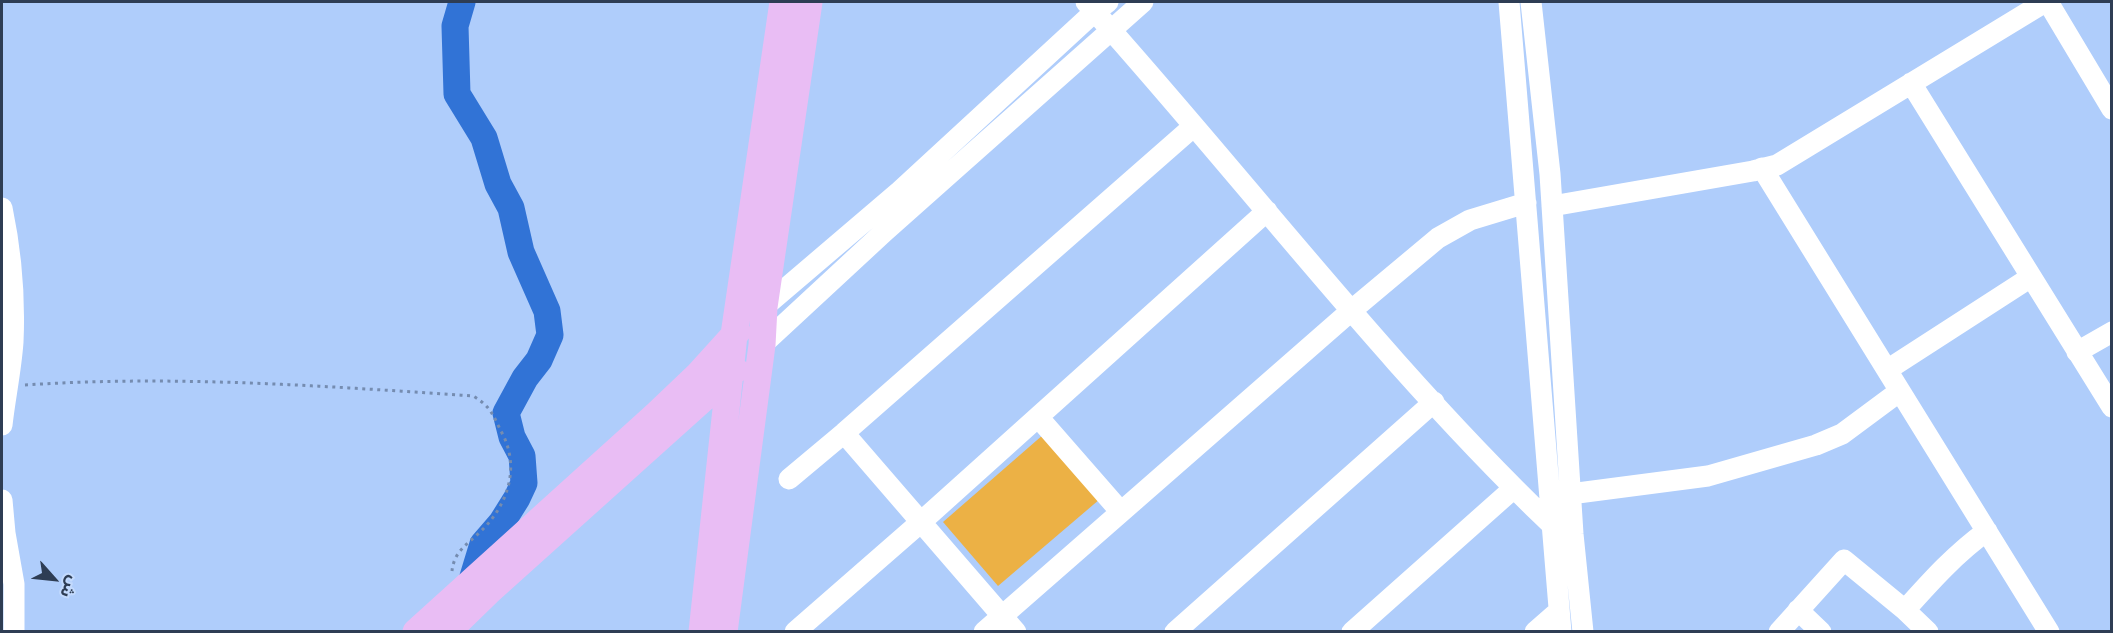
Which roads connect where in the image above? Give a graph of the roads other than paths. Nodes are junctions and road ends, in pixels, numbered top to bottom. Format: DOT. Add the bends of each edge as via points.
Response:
graph roads {
  1 [pos="783,2"];
  2 [pos="809,2"];
  3 [pos="1143,2"];
  4 [pos="1509,2"];
  5 [pos="1531,2"];
  6 [pos="2046,2"];
  7 [pos="1097,5"];
  8 [pos="1111,29"];
  9 [pos="1911,83"];
  10 [pos="2112,109"];
  11 [pos="1194,126"];
  12 [pos="1762,168"];
  13 [pos="1526,203"];
  14 [pos="1552,206"];
  15 [pos="2,208"];
  16 [pos="1267,211"];
  17 [pos="2031,277"];
  18 [pos="764,307"];
  19 [pos="1352,310"];
  20 [pos="2112,332"];
  21 [pos="734,334"];
  22 [pos="762,345"];
  23 [pos="2077,352"];
  24 [pos="1887,370"];
  25 [pos="729,375"];
  26 [pos="1900,391"];
  27 [pos="1434,402"];
  28 [pos="2112,407"];
  29 [pos="1038,417"];
  30 [pos="2,425"];
  31 [pos="844,433"];
  32 [pos="789,479"];
  33 [pos="1514,488"];
  34 [pos="1570,494"];
  35 [pos="2,500"];
  36 [pos="1121,512"];
  37 [pos="921,522"];
  38 [pos="1552,525"];
  39 [pos="1987,531"];
  40 [pos="469,592"];
  41 [pos="1798,610"];
  42 [pos="1905,610"];
  43 [pos="1560,621"];
  44 [pos="1009,624"];
  45 [pos="448,631"];
  46 [pos="14,632"];
  47 [pos="416,632"];
  48 [pos="702,632"];
  49 [pos="724,632"];
  50 [pos="795,632"];
  51 [pos="984,632"];
  52 [pos="1175,632"];
  53 [pos="1352,632"];
  54 [pos="1535,632"];
  55 [pos="1583,632"];
  56 [pos="1779,632"];
  57 [pos="1821,632"];
  58 [pos="1928,632"];
  59 [pos="2049,632"];
  1 -- 21 [label="main road"];
  2 -- 18 [label="main road"];
  3 -- 8 [label="street"];
  4 -- 13 [label="street"];
  5 -- 14 [label="street"];
  6 -- 9 [label="street"];
  6 -- 10 [label="street"];
  7 -- 8 [label="street"];
  7 -- 18 [label="street" via="900,190"];
  8 -- 11 [label="street"];
  8 -- 22 [label="street"];
  9 -- 12 [label="street" via="1777,165"];
  9 -- 17 [label="street"];
  11 -- 16 [label="street"];
  11 -- 31 [label="street"];
  12 -- 14 [label="street"];
  12 -- 24 [label="street"];
  13 -- 19 [label="street" via="1470,220 1438,238"];
  13 -- 38 [label="street"];
  14 -- 34 [label="street"];
  15 -- 30 [label="street" via="9,246 13,342"];
  16 -- 19 [label="street"];
  16 -- 29 [label="street"];
  17 -- 23 [label="street"];
  17 -- 24 [label="street"];
  18 -- 21 [label="main road"];
  18 -- 22 [label="main road"];
  19 -- 27 [label="street"];
  19 -- 36 [label="street"];
  20 -- 23 [label="street"];
  21 -- 25 [label="main road"];
  21 -- 40 [label="main road" via="698,375 511,544"];
  22 -- 25 [label="main road"];
  22 -- 49 [label="main road"];
  23 -- 28 [label="street"];
  24 -- 26 [label="street"];
  25 -- 40 [label="main road"];
  25 -- 48 [label="main road"];
  26 -- 34 [label="street" via="1842,434 1816,445 1708,476"];
  26 -- 39 [label="street"];
  27 -- 33 [label="street"];
  27 -- 52 [label="street"];
  29 -- 36 [label="street"];
  29 -- 37 [label="street"];
  31 -- 32 [label="street"];
  31 -- 37 [label="street"];
  33 -- 38 [label="street"];
  33 -- 53 [label="street"];
  34 -- 55 [label="street"];
  35 -- 46 [label="street" via="14,584"];
  36 -- 44 [label="street"];
  37 -- 44 [label="street"];
  37 -- 50 [label="street"];
  38 -- 43 [label="street"];
  39 -- 42 [label="street" via="1935,575"];
  39 -- 59 [label="street"];
  40 -- 45 [label="main road"];
  40 -- 47 [label="main road"];
  41 -- 42 [label="street" via="1844,560"];
  41 -- 56 [label="street"];
  41 -- 57 [label="street"];
  42 -- 58 [label="street"];
  43 -- 54 [label="street"];
  44 -- 51 [label="street"];
}
